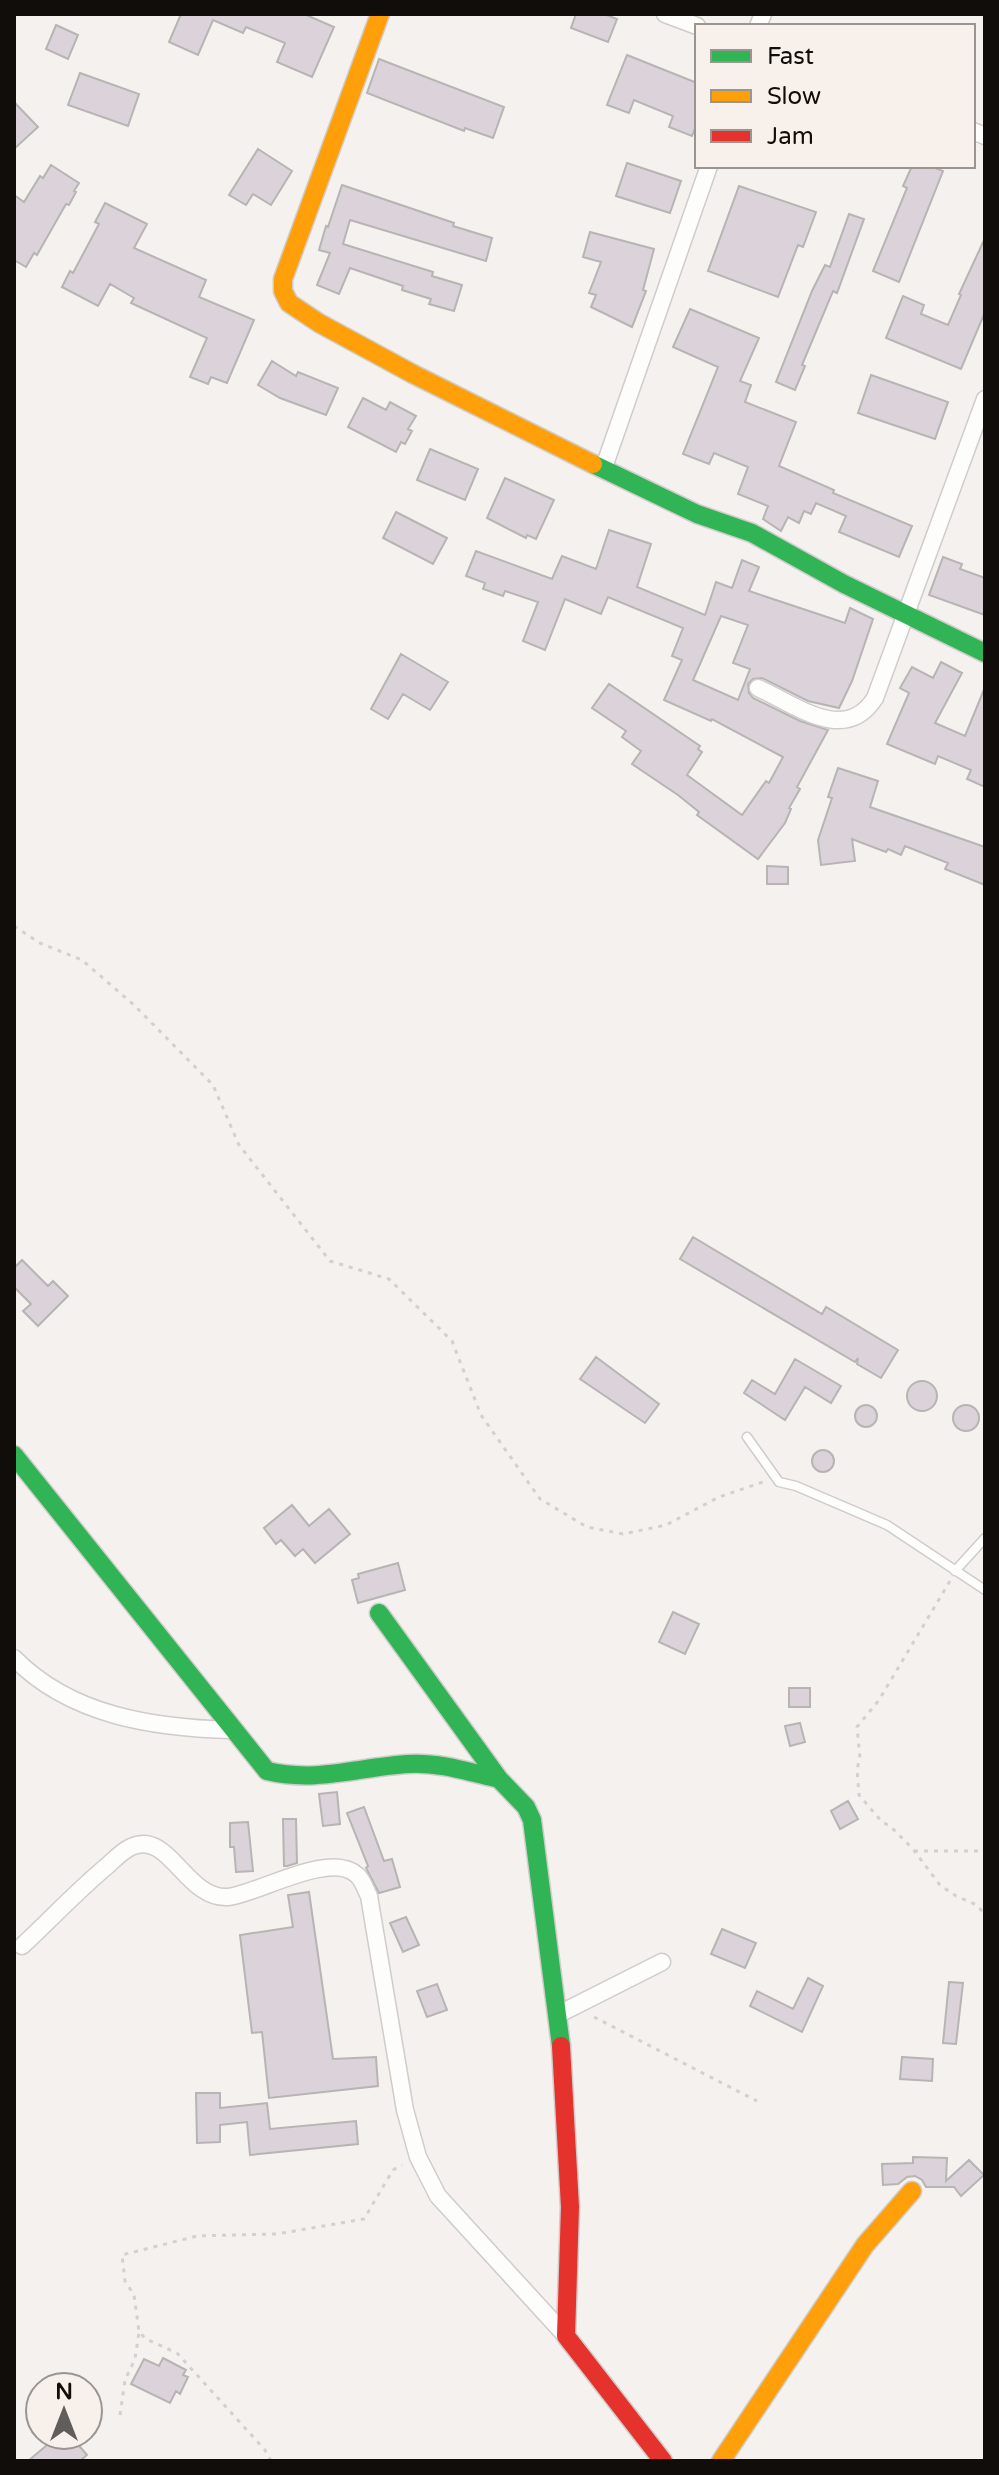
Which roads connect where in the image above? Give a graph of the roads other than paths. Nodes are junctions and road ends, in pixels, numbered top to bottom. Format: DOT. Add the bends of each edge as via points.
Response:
graph roads {
  1 [pos="380,14"];
  2 [pos="665,14"];
  3 [pos="695,25"];
  4 [pos="708,168"];
  5 [pos="985,399"];
  6 [pos="604,467"];
  7 [pos="907,613"];
  8 [pos="985,653"];
  9 [pos="758,688"];
  10 [pos="747,1437"];
  11 [pos="14,1455"];
  12 [pos="985,1538"];
  13 [pos="955,1571"];
  14 [pos="985,1590"];
  15 [pos="379,1613"];
  16 [pos="14,1658"];
  17 [pos="232,1730"];
  18 [pos="499,1779"];
  19 [pos="22,1946"];
  20 [pos="662,1962"];
  21 [pos="559,2014"];
  22 [pos="912,2191"];
  23 [pos="566,2336"];
  24 [pos="663,2461"];
  25 [pos="721,2461"];
  1 -- 6 [label="street" via="283,291 289,303 319,323"];
  2 -- 3 [label="street"];
  4 -- 6 [label="street"];
  5 -- 7 [label="street"];
  6 -- 7 [label="street" via="697,514 752,533"];
  7 -- 8 [label="street"];
  7 -- 9 [label="street" via="875,698 860,716 827,720"];
  10 -- 13 [label="lane" via="779,1482 887,1525"];
  11 -- 17 [label="street"];
  12 -- 13 [label="lane"];
  13 -- 14 [label="lane"];
  15 -- 18 [label="street"];
  16 -- 17 [label="street" via="48,1686 101,1712 161,1725"];
  17 -- 18 [label="street" via="267,1771 285,1777 411,1764"];
  18 -- 21 [label="street" via="532,1820"];
  19 -- 23 [label="street" via="105,1868 143,1844 158,1847 193,1884 214,1896 243,1894 321,1868 349,1870 369,1896 405,2110 418,2157 438,2196"];
  20 -- 21 [label="street"];
  21 -- 23 [label="street" via="570,2182"];
  22 -- 25 [label="street" via="865,2245"];
  23 -- 24 [label="street"];
}
